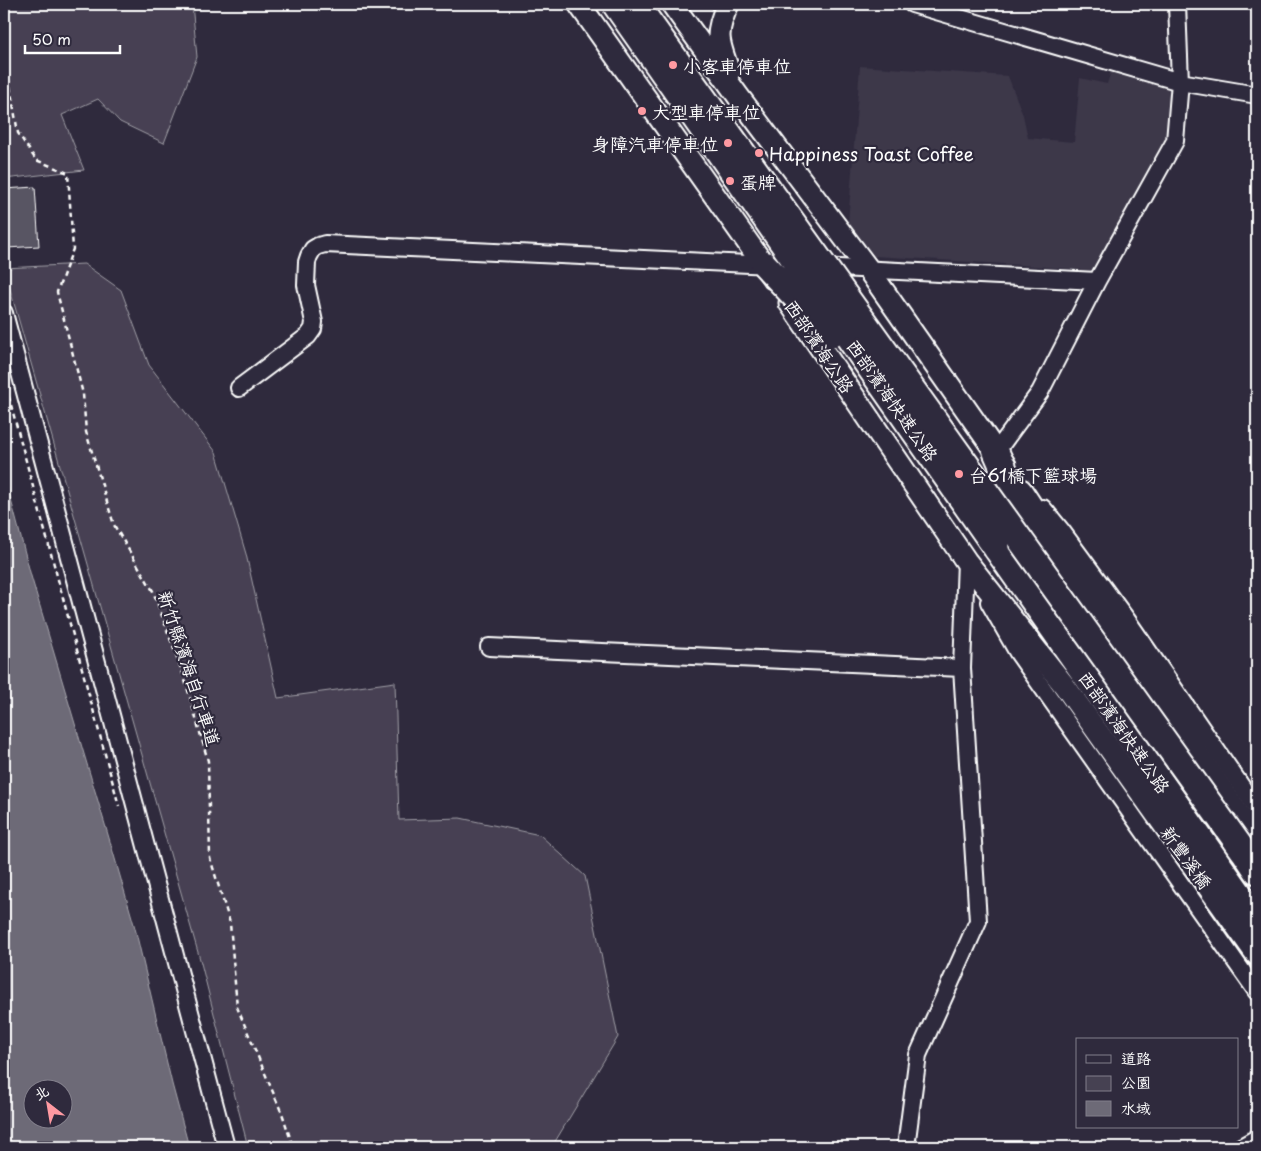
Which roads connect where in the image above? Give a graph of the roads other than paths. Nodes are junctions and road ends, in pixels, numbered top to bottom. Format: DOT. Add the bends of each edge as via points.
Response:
graph roads {
  1 [pos="579,4"];
  2 [pos="615,4"];
  3 [pos="636,4"];
  4 [pos="672,4"];
  5 [pos="728,4"];
  6 [pos="912,4"];
  7 [pos="943,4"];
  8 [pos="1177,4"];
  9 [pos="1014,33"];
  10 [pos="1180,82"];
  11 [pos="1257,95"];
  12 [pos="738,96"];
  13 [pos="764,264"];
  14 [pos="868,269"];
  15 [pos="1097,281"];
  16 [pos="4,313"];
  17 [pos="239,388"];
  18 [pos="996,452"];
  19 [pos="996,548"];
  20 [pos="966,561"];
  21 [pos="489,647"];
  22 [pos="962,668"];
  23 [pos="1064,685"];
  24 [pos="1257,809"];
  25 [pos="1250,845"];
  26 [pos="1257,872"];
  27 [pos="1257,919"];
  28 [pos="1257,955"];
  29 [pos="1257,992"];
  30 [pos="1257,1138"];
  31 [pos="226,1147"];
  32 [pos="906,1147"];
  33 [pos="1241,1147"];
  1 -- 13 [label="main road, 西部濱海公路"];
  2 -- 19 [label="highway, 西部濱海快速公路, bridge"];
  3 -- 25 [label="highway, 西部濱海快速公路, bridge"];
  4 -- 12 [label="main road"];
  5 -- 12 [label="main road" via="718,33 720,49"];
  6 -- 9 [label="street"];
  7 -- 9 [label="street"];
  8 -- 10 [label="street"];
  9 -- 10 [label="street"];
  10 -- 11 [label="street"];
  10 -- 15 [label="street" via="1175,141"];
  12 -- 14 [label="main road"];
  13 -- 14 [label="street"];
  13 -- 17 [label="street" via="325,244 313,249 306,277 313,329"];
  13 -- 19 [label="highway, bridge" via="820,323 927,477"];
  13 -- 20 [label="main road, 西部濱海公路"];
  14 -- 15 [label="street"];
  14 -- 18 [label="main road"];
  15 -- 18 [label="street" via="1040,392"];
  16 -- 31 [label="street"];
  18 -- 24 [label="street" via="1061,530 1127,620"];
  18 -- 25 [label="main road"];
  18 -- 25 [label="highway, bridge" via="1028,525"];
  19 -- 27 [label="highway, 西部濱海快速公路"];
  20 -- 22 [label="street"];
  20 -- 23 [label="main road, 西部濱海公路"];
  20 -- 29 [label="street" via="1018,653"];
  21 -- 22 [label="street"];
  22 -- 32 [label="street" via="978,921 918,1055"];
  23 -- 28 [label="main road, 新豐溪橋"];
  25 -- 26 [label="highway, 西部濱海快速公路"];
  30 -- 33 [label="street"];
}
